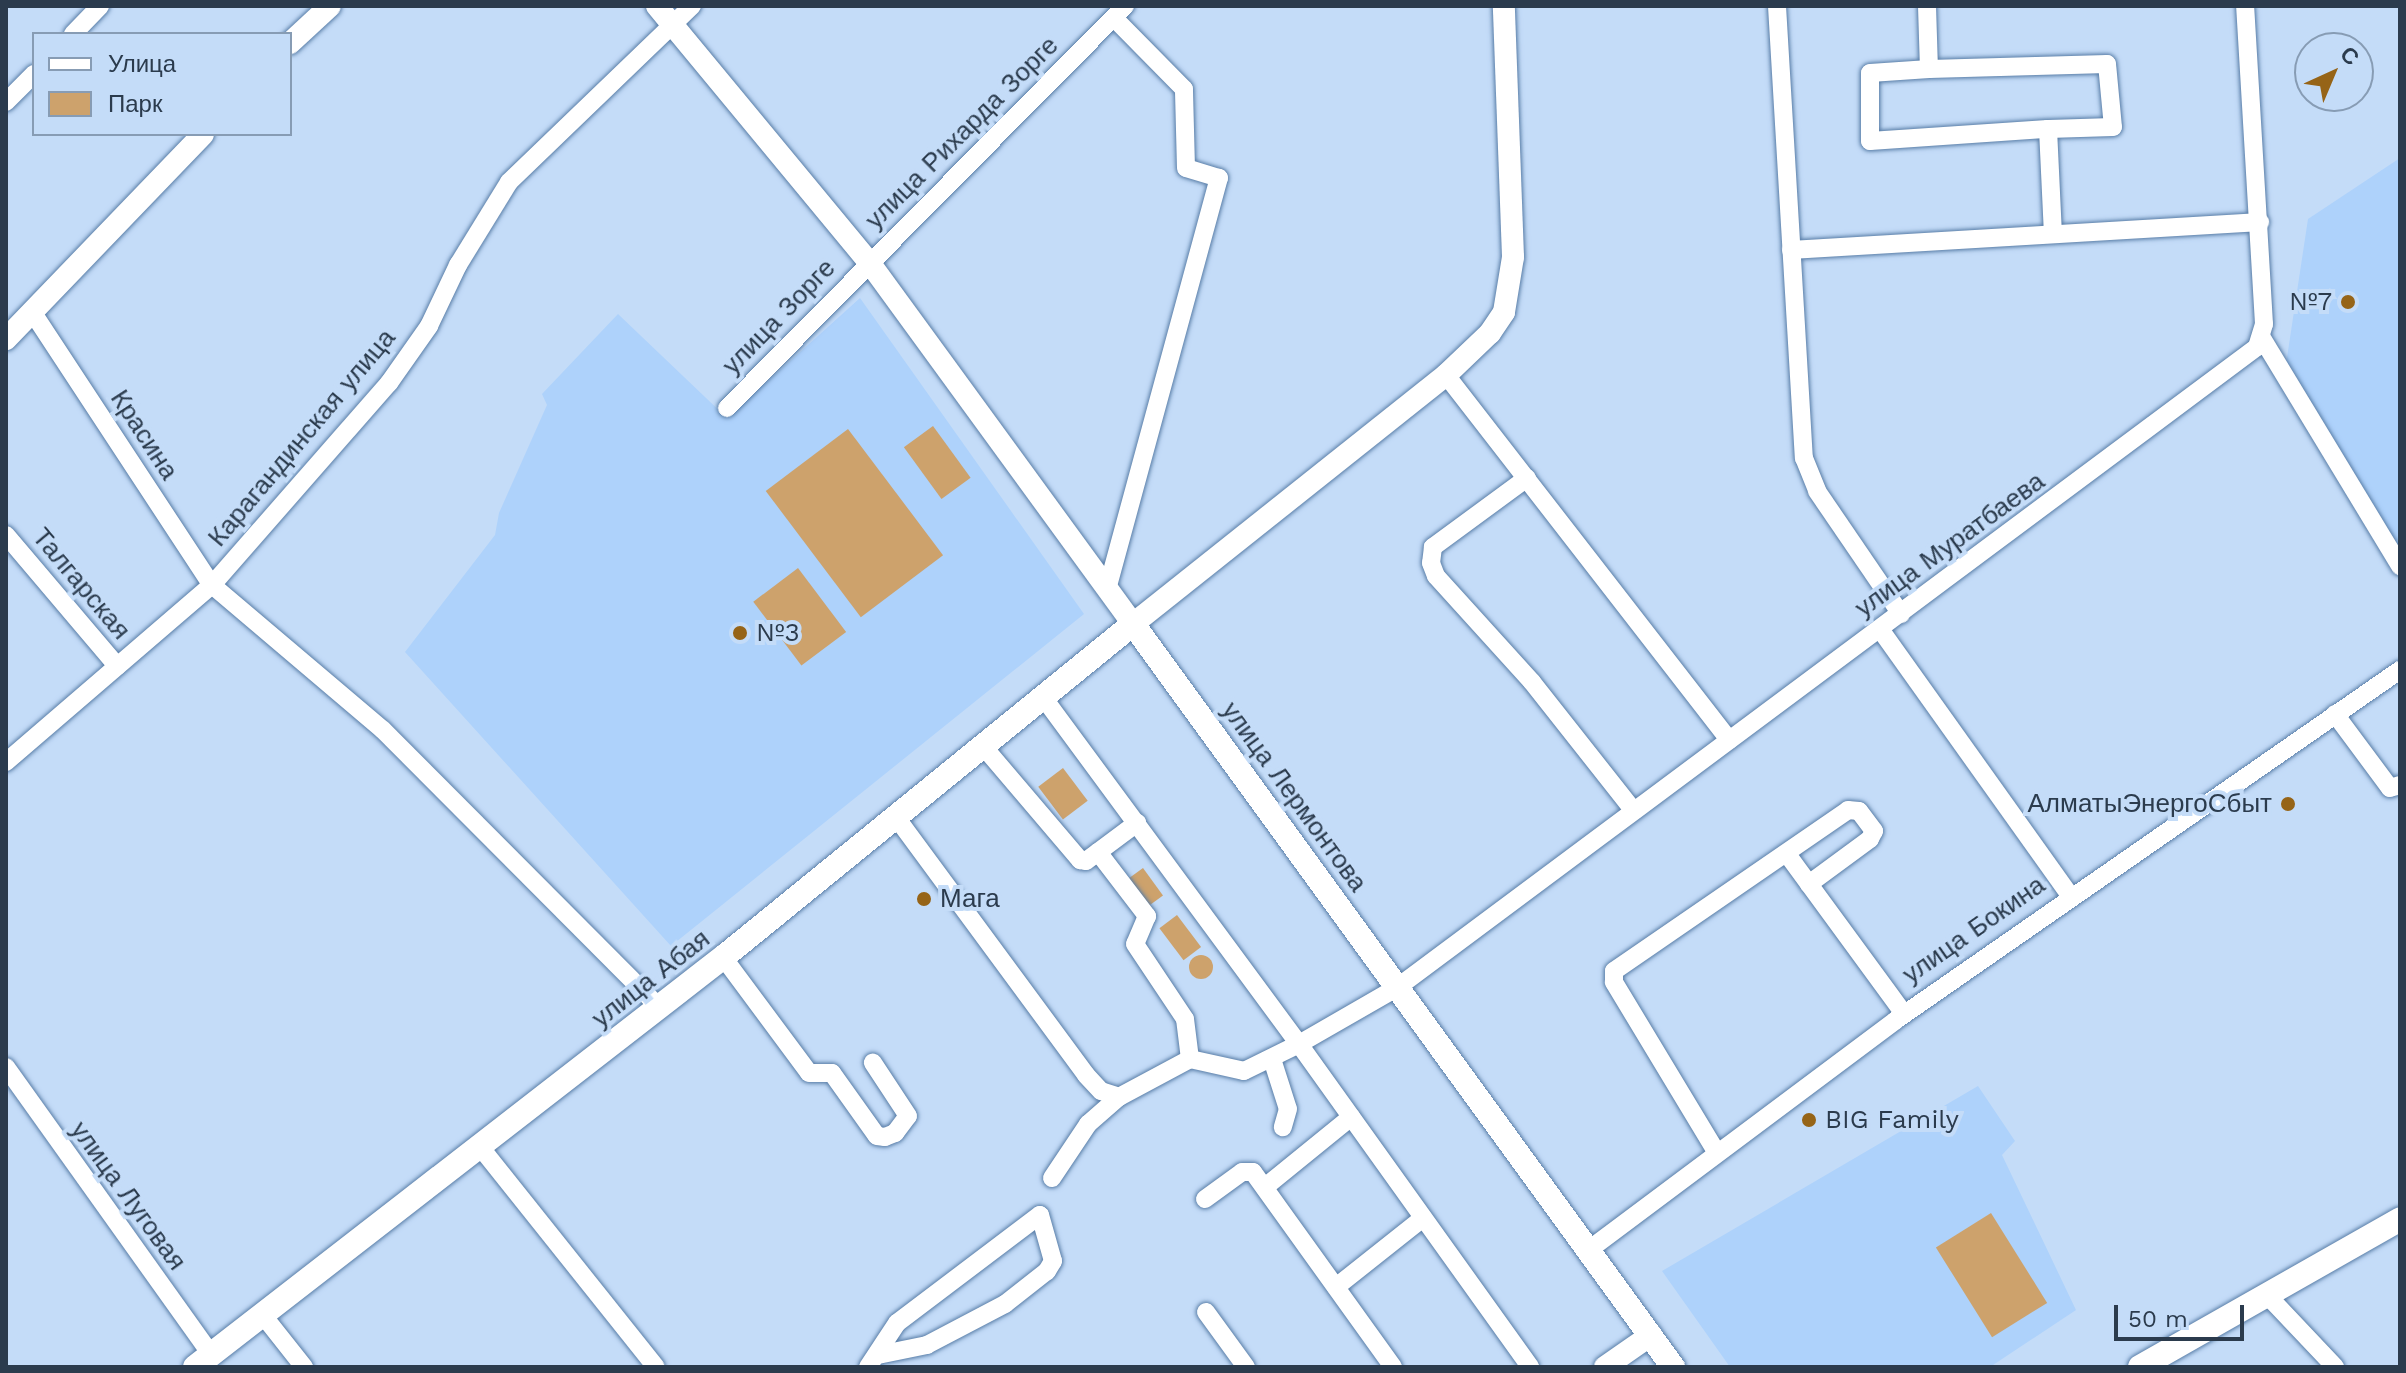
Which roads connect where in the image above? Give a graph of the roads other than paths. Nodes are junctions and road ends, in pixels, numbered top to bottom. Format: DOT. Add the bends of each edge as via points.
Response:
graph roads {
  1 [pos="100,6"];
  2 [pos="330,6"];
  3 [pos="657,6"];
  4 [pos="692,6"];
  5 [pos="1504,6"];
  6 [pos="1777,6"];
  7 [pos="1927,6"];
  8 [pos="2245,6"];
  9 [pos="1119,12"];
  10 [pos="674,24"];
  11 [pos="75,32"];
  12 [pos="292,41"];
  13 [pos="1929,69"];
  14 [pos="32,76"];
  15 [pos="6,102"];
  16 [pos="2048,129"];
  17 [pos="201,136"];
  18 [pos="2260,222"];
  19 [pos="2053,234"];
  20 [pos="1791,250"];
  21 [pos="869,262"];
  22 [pos="33,313"];
  23 [pos="2262,338"];
  24 [pos="6,339"];
  25 [pos="1446,375"];
  26 [pos="727,408"];
  27 [pos="1527,478"];
  28 [pos="6,535"];
  29 [pos="2400,566"];
  30 [pos="212,585"];
  31 [pos="1108,586"];
  32 [pos="1901,614"];
  33 [pos="1133,624"];
  34 [pos="1880,629"];
  35 [pos="117,666"];
  36 [pos="2400,670"];
  37 [pos="1043,697"];
  38 [pos="2335,714"];
  39 [pos="1729,740"];
  40 [pos="983,746"];
  41 [pos="6,762"];
  42 [pos="2400,785"];
  43 [pos="1634,811"];
  44 [pos="896,817"];
  45 [pos="1137,823"];
  46 [pos="1098,852"];
  47 [pos="1787,854"];
  48 [pos="1809,884"];
  49 [pos="2071,897"];
  50 [pos="723,957"];
  51 [pos="1398,987"];
  52 [pos="659,1007"];
  53 [pos="1904,1014"];
  54 [pos="1299,1044"];
  55 [pos="1190,1059"];
  56 [pos="1272,1059"];
  57 [pos="873,1063"];
  58 [pos="6,1067"];
  59 [pos="1119,1097"];
  60 [pos="1351,1117"];
  61 [pos="1283,1127"];
  62 [pos="481,1148"];
  63 [pos="1717,1153"];
  64 [pos="1052,1178"];
  65 [pos="1265,1187"];
  66 [pos="1205,1199"];
  67 [pos="1423,1218"];
  68 [pos="2400,1219"];
  69 [pos="1590,1249"];
  70 [pos="1336,1287"];
  71 [pos="2267,1295"];
  72 [pos="1206,1312"];
  73 [pos="262,1314"];
  74 [pos="1651,1335"];
  75 [pos="202,1360"];
  76 [pos="873,1361"];
  77 [pos="304,1367"];
  78 [pos="656,1367"];
  79 [pos="1246,1367"];
  80 [pos="1393,1367"];
  81 [pos="1530,1367"];
  82 [pos="1605,1367"];
  83 [pos="1673,1367"];
  84 [pos="2140,1367"];
  85 [pos="2335,1367"];
  1 -- 11 [label="street"];
  2 -- 12 [label="street"];
  3 -- 10 [label="street, улица Лермонтова"];
  4 -- 10 [label="street, Карагандинская улица"];
  5 -- 25 [label="street" via="1511,288 1490,333"];
  6 -- 20 [label="street"];
  7 -- 13 [label="street"];
  8 -- 18 [label="street"];
  9 -- 21 [label="street, улица Рихарда Зорге"];
  9 -- 31 [label="street" via="1184,89 1186,168 1219,178"];
  10 -- 21 [label="street, улица Лермонтова"];
  10 -- 30 [label="street, Карагандинская улица" via="509,182 458,265 429,326 389,383"];
  13 -- 16 [label="street" via="1870,73 1870,141"];
  13 -- 16 [label="street" via="2107,64 2113,127"];
  14 -- 15 [label="street"];
  16 -- 19 [label="street"];
  17 -- 22 [label="street"];
  18 -- 19 [label="street"];
  18 -- 23 [label="street"];
  19 -- 20 [label="street"];
  20 -- 32 [label="street" via="1805,466"];
  21 -- 26 [label="street, улица Зорге"];
  21 -- 31 [label="street, улица Лермонтова"];
  22 -- 24 [label="street"];
  22 -- 30 [label="street, Красина"];
  23 -- 29 [label="street"];
  23 -- 32 [label="street, улица Муратбаева" via="2239,363"];
  25 -- 27 [label="street"];
  25 -- 33 [label="street"];
  27 -- 39 [label="street"];
  27 -- 43 [label="street" via="1433,547 1431,563 1436,576 1532,682"];
  28 -- 35 [label="street, Талгарская"];
  30 -- 35 [label="street, Карагандинская улица"];
  30 -- 52 [label="street, Красина" via="383,730"];
  31 -- 33 [label="street, улица Лермонтова"];
  32 -- 34 [label="street, улица Муратбаева"];
  33 -- 37 [label="main road, улица Абая"];
  33 -- 51 [label="main road, улица Лермонтова"];
  34 -- 39 [label="street, улица Муратбаева"];
  34 -- 49 [label="street"];
  35 -- 41 [label="street, Карагандинская улица"];
  36 -- 38 [label="street, улица Бокина"];
  37 -- 40 [label="main road, улица Абая"];
  37 -- 45 [label="street"];
  38 -- 42 [label="street" via="2390,788"];
  38 -- 49 [label="street, улица Бокина"];
  39 -- 43 [label="street, улица Муратбаева"];
  40 -- 44 [label="main road, улица Абая"];
  40 -- 46 [label="street" via="1071,855 1086,861"];
  43 -- 51 [label="street, улица Муратбаева"];
  44 -- 50 [label="main road, улица Абая"];
  44 -- 59 [label="street" via="1086,1075 1101,1091"];
  45 -- 46 [label="street"];
  45 -- 54 [label="street"];
  46 -- 55 [label="street" via="1147,916 1135,944 1185,1019"];
  47 -- 48 [label="street"];
  47 -- 48 [label="street" via="1848,810 1859,811 1874,831"];
  47 -- 63 [label="street" via="1614,971 1614,982"];
  48 -- 53 [label="street"];
  49 -- 53 [label="street, улица Бокина"];
  50 -- 52 [label="main road, улица Абая"];
  50 -- 57 [label="street" via="809,1073 832,1073 877,1136 885,1137 908,1116"];
  51 -- 54 [label="street, улица Муратбаева"];
  51 -- 69 [label="main road, улица Лермонтова"];
  52 -- 62 [label="main road, улица Абая"];
  53 -- 63 [label="street, улица Бокина"];
  54 -- 56 [label="street, улица Муратбаева"];
  54 -- 60 [label="street"];
  55 -- 56 [label="street, улица Муратбаева" via="1234,1072"];
  55 -- 59 [label="street"];
  56 -- 61 [label="street" via="1288,1109"];
  58 -- 75 [label="street, улица Луговая"];
  59 -- 64 [label="street" via="1088,1124"];
  60 -- 65 [label="street"];
  60 -- 67 [label="street"];
  62 -- 73 [label="main road, улица Абая"];
  62 -- 78 [label="street"];
  63 -- 69 [label="street, улица Бокина"];
  65 -- 66 [label="street" via="1247,1170"];
  65 -- 70 [label="street"];
  67 -- 70 [label="street"];
  67 -- 81 [label="street"];
  68 -- 71 [label="main road"];
  69 -- 74 [label="main road, улица Лермонтова"];
  70 -- 80 [label="street"];
  71 -- 84 [label="main road"];
  71 -- 85 [label="street"];
  72 -- 79 [label="street"];
  73 -- 75 [label="main road, улица Абая"];
  73 -- 77 [label="street"];
  74 -- 82 [label="street"];
  74 -- 83 [label="main road, улица Лермонтова"];
  76 -- 76 [label="street" via="927,1345 1005,1304 1047,1271 1053,1261 1040,1215 897,1323"];
}
